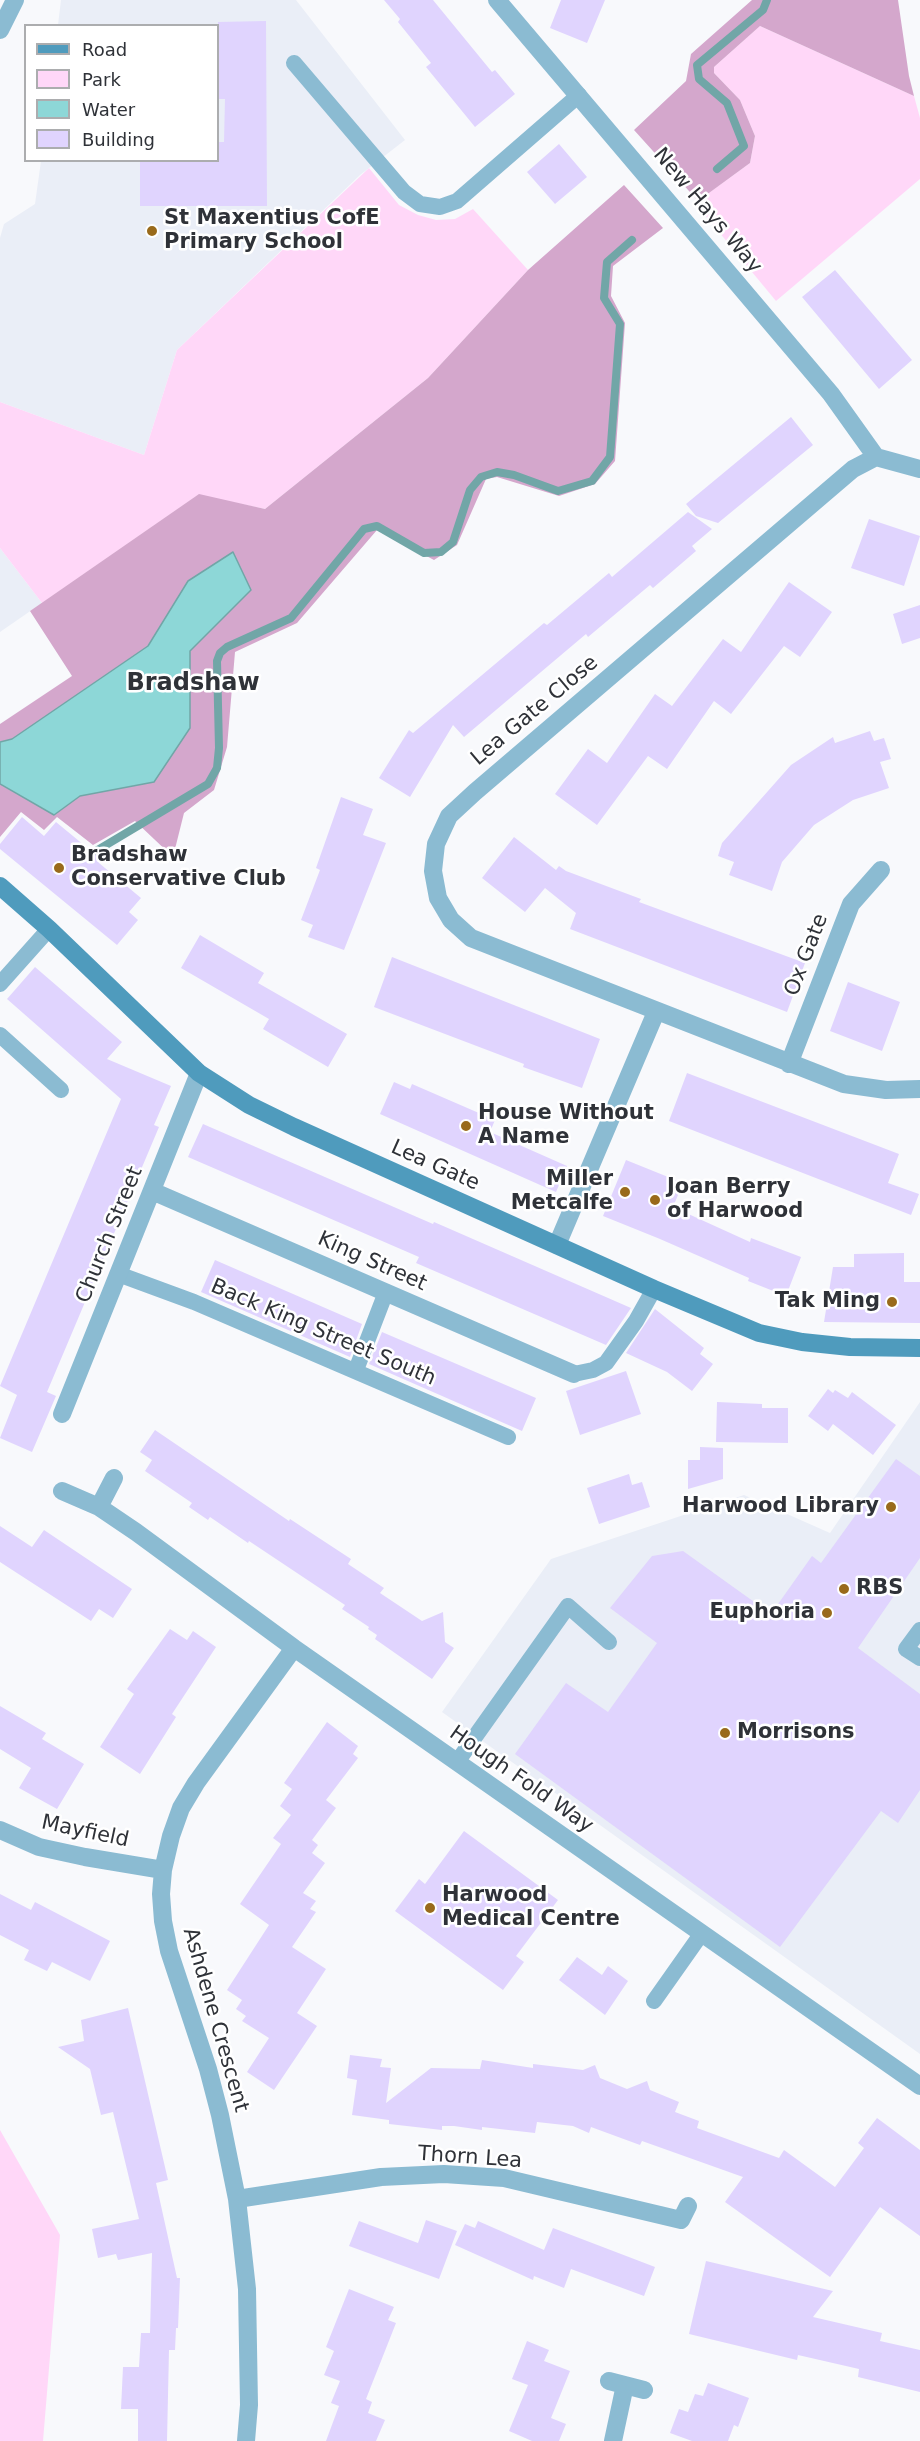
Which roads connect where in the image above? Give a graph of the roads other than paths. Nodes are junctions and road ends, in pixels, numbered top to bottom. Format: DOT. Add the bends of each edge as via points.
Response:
graph roads {
  1 [pos="15,0"];
  2 [pos="497,0"];
  3 [pos="0,30"];
  4 [pos="294,63"];
  5 [pos="579,95"];
  6 [pos="876,457"];
  7 [pos="920,469"];
  8 [pos="880,870"];
  9 [pos="0,886"];
  10 [pos="49,929"];
  11 [pos="0,958"];
  12 [pos="15,967"];
  13 [pos="0,984"];
  14 [pos="656,1012"];
  15 [pos="0,1035"];
  16 [pos="789,1064"];
  17 [pos="199,1073"];
  18 [pos="920,1089"];
  19 [pos="61,1090"];
  20 [pos="152,1191"];
  21 [pos="557,1245"];
  22 [pos="118,1274"];
  23 [pos="654,1289"];
  24 [pos="386,1292"];
  25 [pos="920,1348"];
  26 [pos="356,1370"];
  27 [pos="574,1374"];
  28 [pos="62,1414"];
  29 [pos="508,1437"];
  30 [pos="114,1478"];
  31 [pos="62,1491"];
  32 [pos="99,1507"];
  33 [pos="920,1630"];
  34 [pos="609,1642"];
  35 [pos="294,1648"];
  36 [pos="920,1658"];
  37 [pos="457,1762"];
  38 [pos="0,1830"];
  39 [pos="163,1870"];
  40 [pos="702,1933"];
  41 [pos="654,2001"];
  42 [pos="920,2086"];
  43 [pos="237,2199"];
  44 [pos="688,2206"];
  45 [pos="644,2390"];
  46 [pos="246,2441"];
  47 [pos="613,2441"];
  1 -- 3 [label="street"];
  2 -- 5 [label="street, New Hays Way"];
  4 -- 5 [label="lane" via="404,192 420,204 440,207 457,201"];
  5 -- 6 [label="street, New Hays Way" via="831,394"];
  6 -- 7 [label="street"];
  6 -- 14 [label="street, Lea Gate Close" via="853,469 475,792 449,816 436,844 433,871 438,898 450,920 471,938"];
  8 -- 16 [label="street, Ox Gate" via="851,904"];
  9 -- 10 [label="main road, Lea Gate"];
  10 -- 12 [label="lane"];
  10 -- 17 [label="main road, Lea Gate"];
  11 -- 12 [label="lane"];
  12 -- 13 [label="lane"];
  14 -- 16 [label="street, Lea Gate Close"];
  14 -- 21 [label="street"];
  15 -- 19 [label="lane"];
  16 -- 18 [label="street, Lea Gate Close" via="844,1084 886,1090"];
  17 -- 20 [label="street, Church Street"];
  17 -- 21 [label="main road, Lea Gate" via="249,1105 294,1127"];
  20 -- 22 [label="street, Church Street"];
  20 -- 24 [label="street, King Street"];
  21 -- 23 [label="main road, Lea Gate"];
  22 -- 26 [label="lane, Back King Street South"];
  22 -- 28 [label="street, Church Street"];
  23 -- 25 [label="main road, Lea Gate" via="759,1333 850,1347"];
  23 -- 27 [label="lane" via="606,1363 592,1371"];
  24 -- 26 [label="lane"];
  24 -- 27 [label="street, King Street"];
  26 -- 29 [label="lane, Back King Street South"];
  30 -- 32 [label="street"];
  31 -- 32 [label="street, Hough Fold Way"];
  32 -- 35 [label="street, Hough Fold Way"];
  33 -- 36 [label="lane" via="906,1649"];
  34 -- 37 [label="lane" via="568,1606"];
  35 -- 37 [label="street, Hough Fold Way"];
  35 -- 39 [label="street, Ashdene Crescent" via="181,1808"];
  37 -- 40 [label="street, Hough Fold Way"];
  38 -- 39 [label="street, Mayfield" via="39,1847"];
  39 -- 43 [label="street, Ashdene Crescent" via="161,1894 167,1941 208,2069"];
  40 -- 41 [label="lane"];
  40 -- 42 [label="street, Hough Fold Way"];
  43 -- 44 [label="street, Thorn Lea" via="381,2177 444,2174 504,2178 681,2220"];
  43 -- 46 [label="street, Ashdene Crescent" via="248,2289"];
  45 -- 47 [label="street" via="617,2383"];
}
